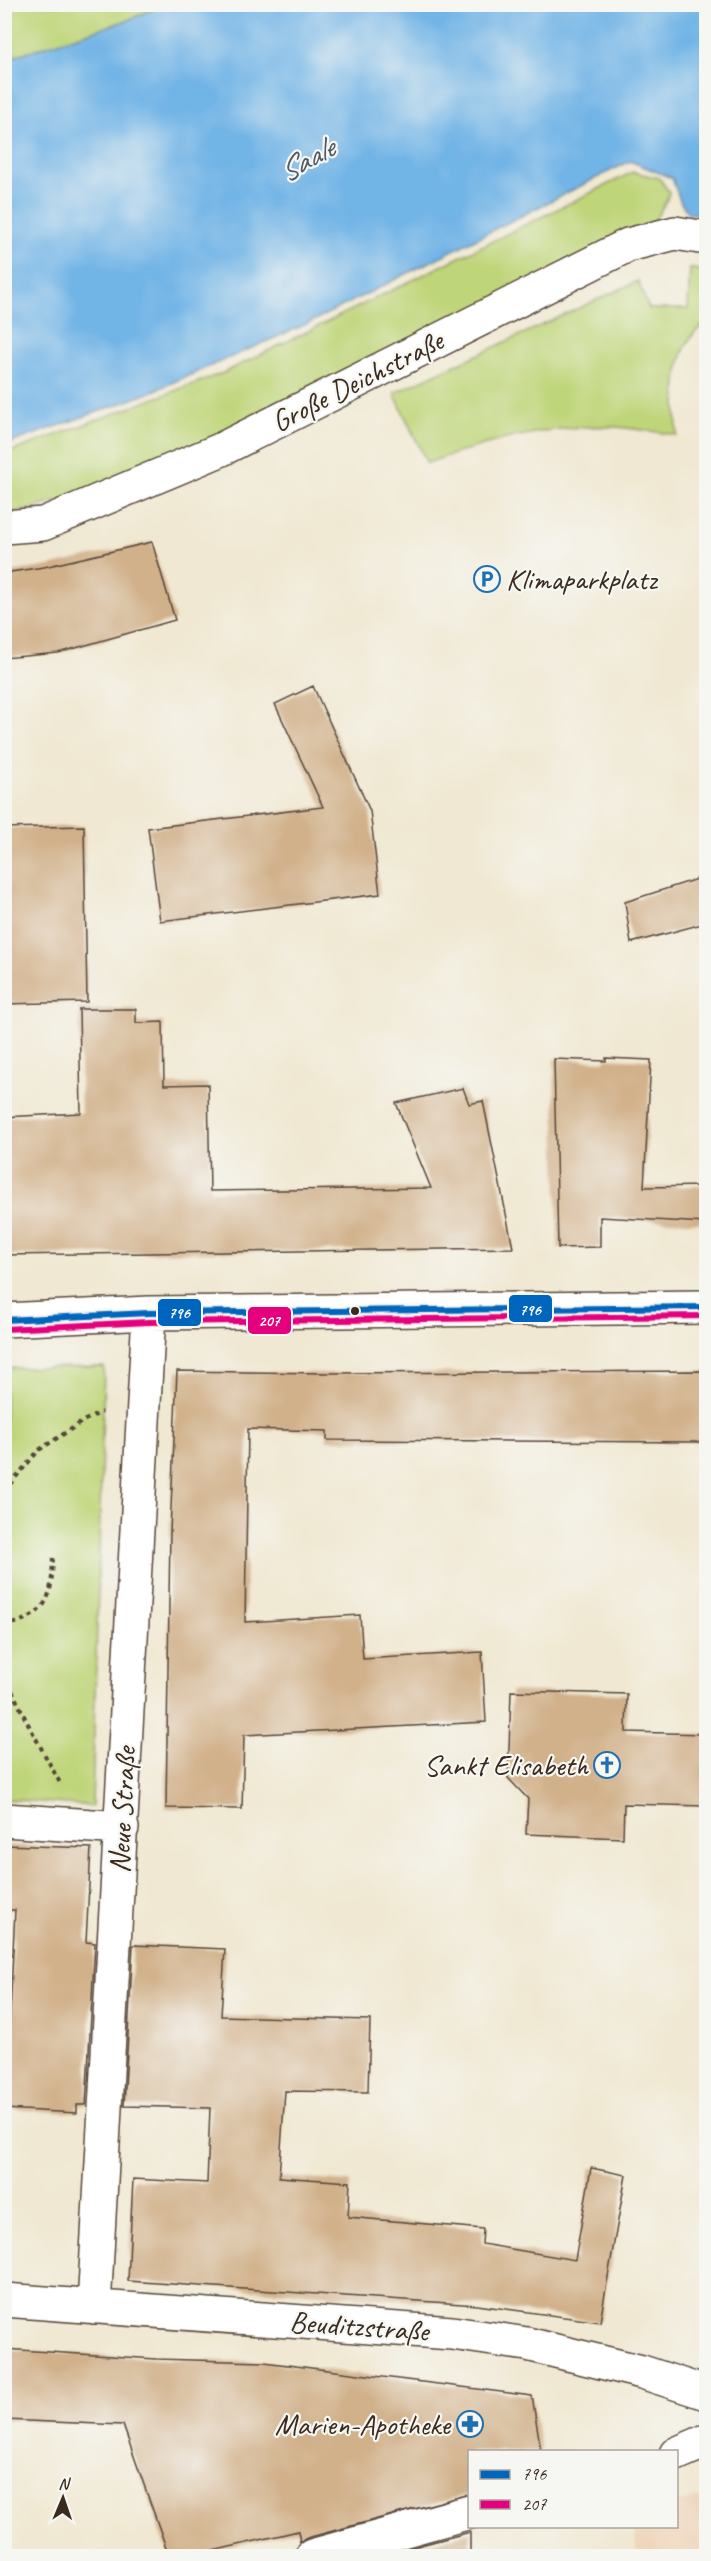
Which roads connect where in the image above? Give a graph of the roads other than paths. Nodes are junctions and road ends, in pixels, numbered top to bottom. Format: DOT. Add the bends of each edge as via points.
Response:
graph roads {
  1 [pos="706,238"];
  2 [pos="4,527"];
  3 [pos="706,1307"];
  4 [pos="149,1313"];
  5 [pos="4,1320"];
  6 [pos="4,1820"];
  7 [pos="122,1828"];
  8 [pos="4,2300"];
  9 [pos="94,2307"];
  10 [pos="706,2393"];
  11 [pos="706,2441"];
  12 [pos="678,2453"];
  13 [pos="468,2513"];
  14 [pos="312,2556"];
  1 -- 2 [label="street, Große Deichstraße" via="675,233 628,244 220,450 43,524"];
  3 -- 4 [label="street"];
  4 -- 5 [label="street"];
  4 -- 7 [label="street, Neue Straße"];
  6 -- 7 [label="street"];
  7 -- 9 [label="street, Neue Straße"];
  8 -- 9 [label="street, Beuditzstraße"];
  9 -- 10 [label="street, Beuditzstraße" via="423,2330 517,2342 642,2372"];
  11 -- 12 [label="street"];
  13 -- 14 [label="street"];
}
